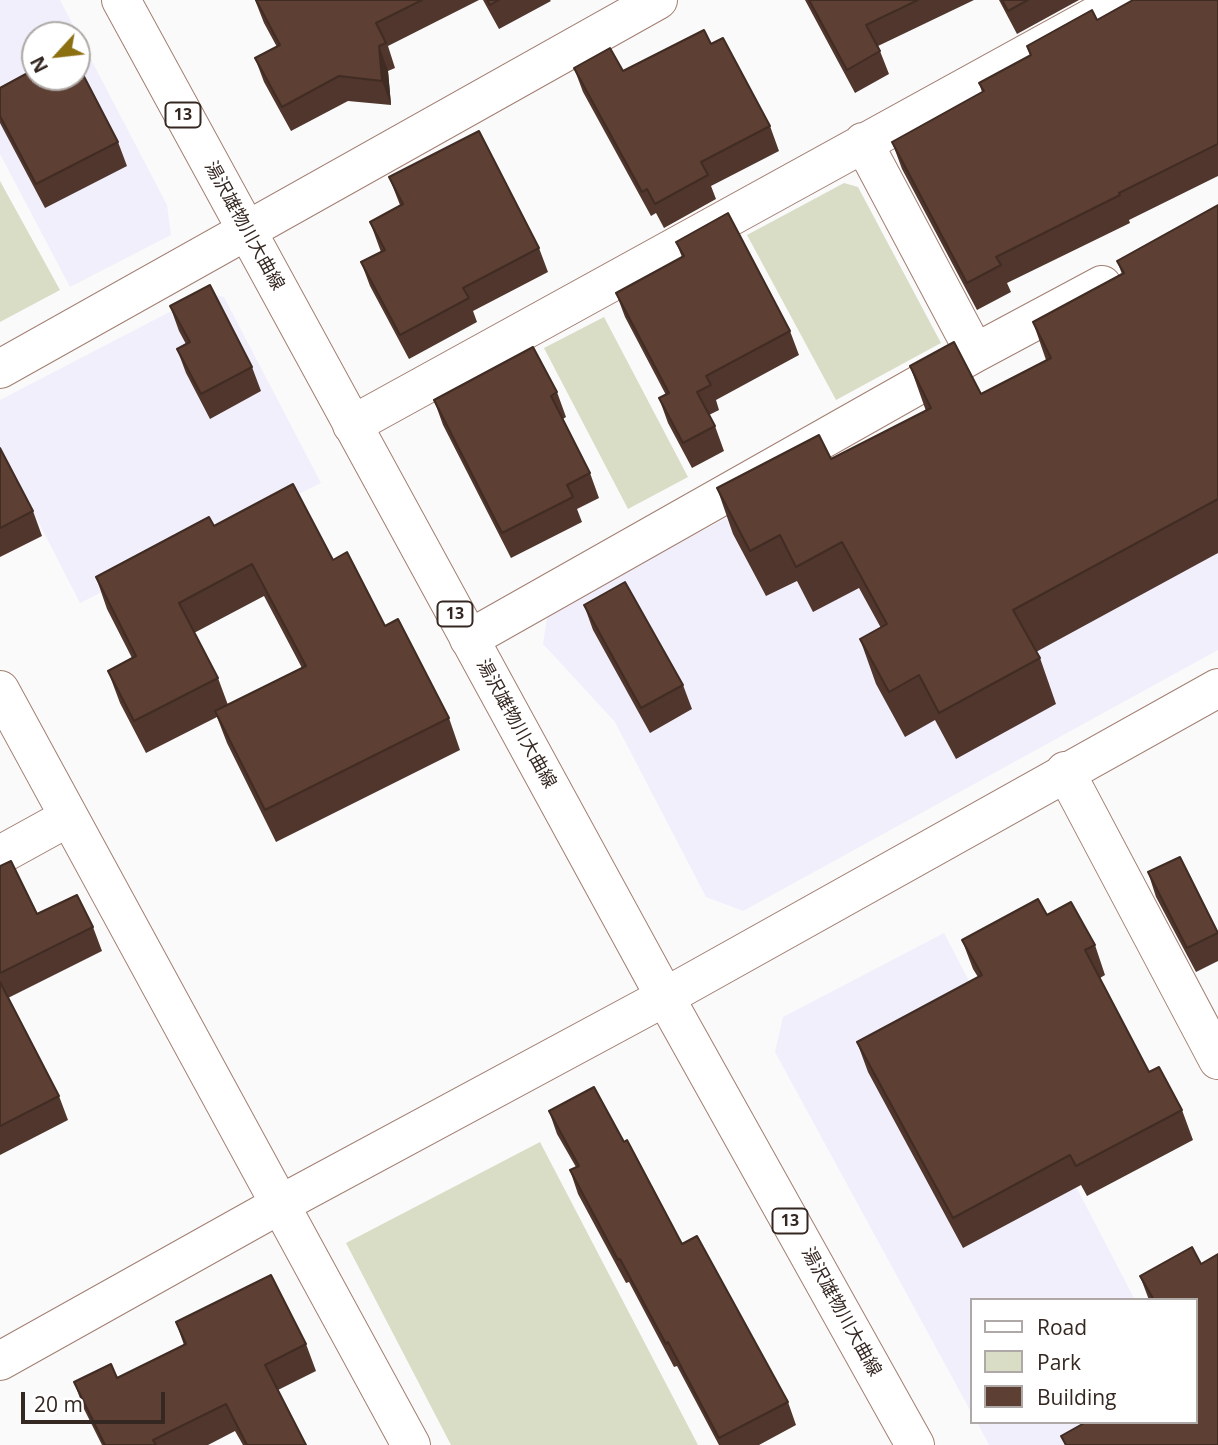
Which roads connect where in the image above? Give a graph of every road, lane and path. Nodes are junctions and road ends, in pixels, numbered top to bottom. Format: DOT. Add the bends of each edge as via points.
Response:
graph roads {
  1 [pos="121,0"];
  2 [pos="1124,0"];
  3 [pos="641,4"];
  4 [pos="863,142"];
  5 [pos="246,231"];
  6 [pos="1133,268"];
  7 [pos="975,353"];
  8 [pos="0,369"];
  9 [pos="352,425"];
  10 [pos="469,639"];
  11 [pos="1218,688"];
  12 [pos="0,690"];
  13 [pos="1065,771"];
  14 [pos="69,817"];
  15 [pos="0,855"];
  16 [pos="665,997"];
  17 [pos="1218,1060"];
  18 [pos="279,1205"];
  19 [pos="0,1362"];
  20 [pos="411,1445"];
  21 [pos="915,1445"];
  1 -- 5 [label="street, 湯沢雄物川大曲線 / 13"];
  2 -- 4 [label="street"];
  3 -- 5 [label="street"];
  4 -- 7 [label="street"];
  4 -- 9 [label="street"];
  5 -- 8 [label="street"];
  5 -- 9 [label="street, 湯沢雄物川大曲線 / 13"];
  6 -- 7 [label="street"];
  7 -- 10 [label="street"];
  9 -- 10 [label="street, 湯沢雄物川大曲線 / 13"];
  10 -- 16 [label="street, 湯沢雄物川大曲線 / 13"];
  11 -- 13 [label="street"];
  12 -- 14 [label="street"];
  13 -- 16 [label="street"];
  13 -- 17 [label="street"];
  14 -- 15 [label="street"];
  14 -- 18 [label="street"];
  16 -- 18 [label="street"];
  16 -- 21 [label="street, 湯沢雄物川大曲線 / 13"];
  18 -- 19 [label="street"];
  18 -- 20 [label="street"];
}
